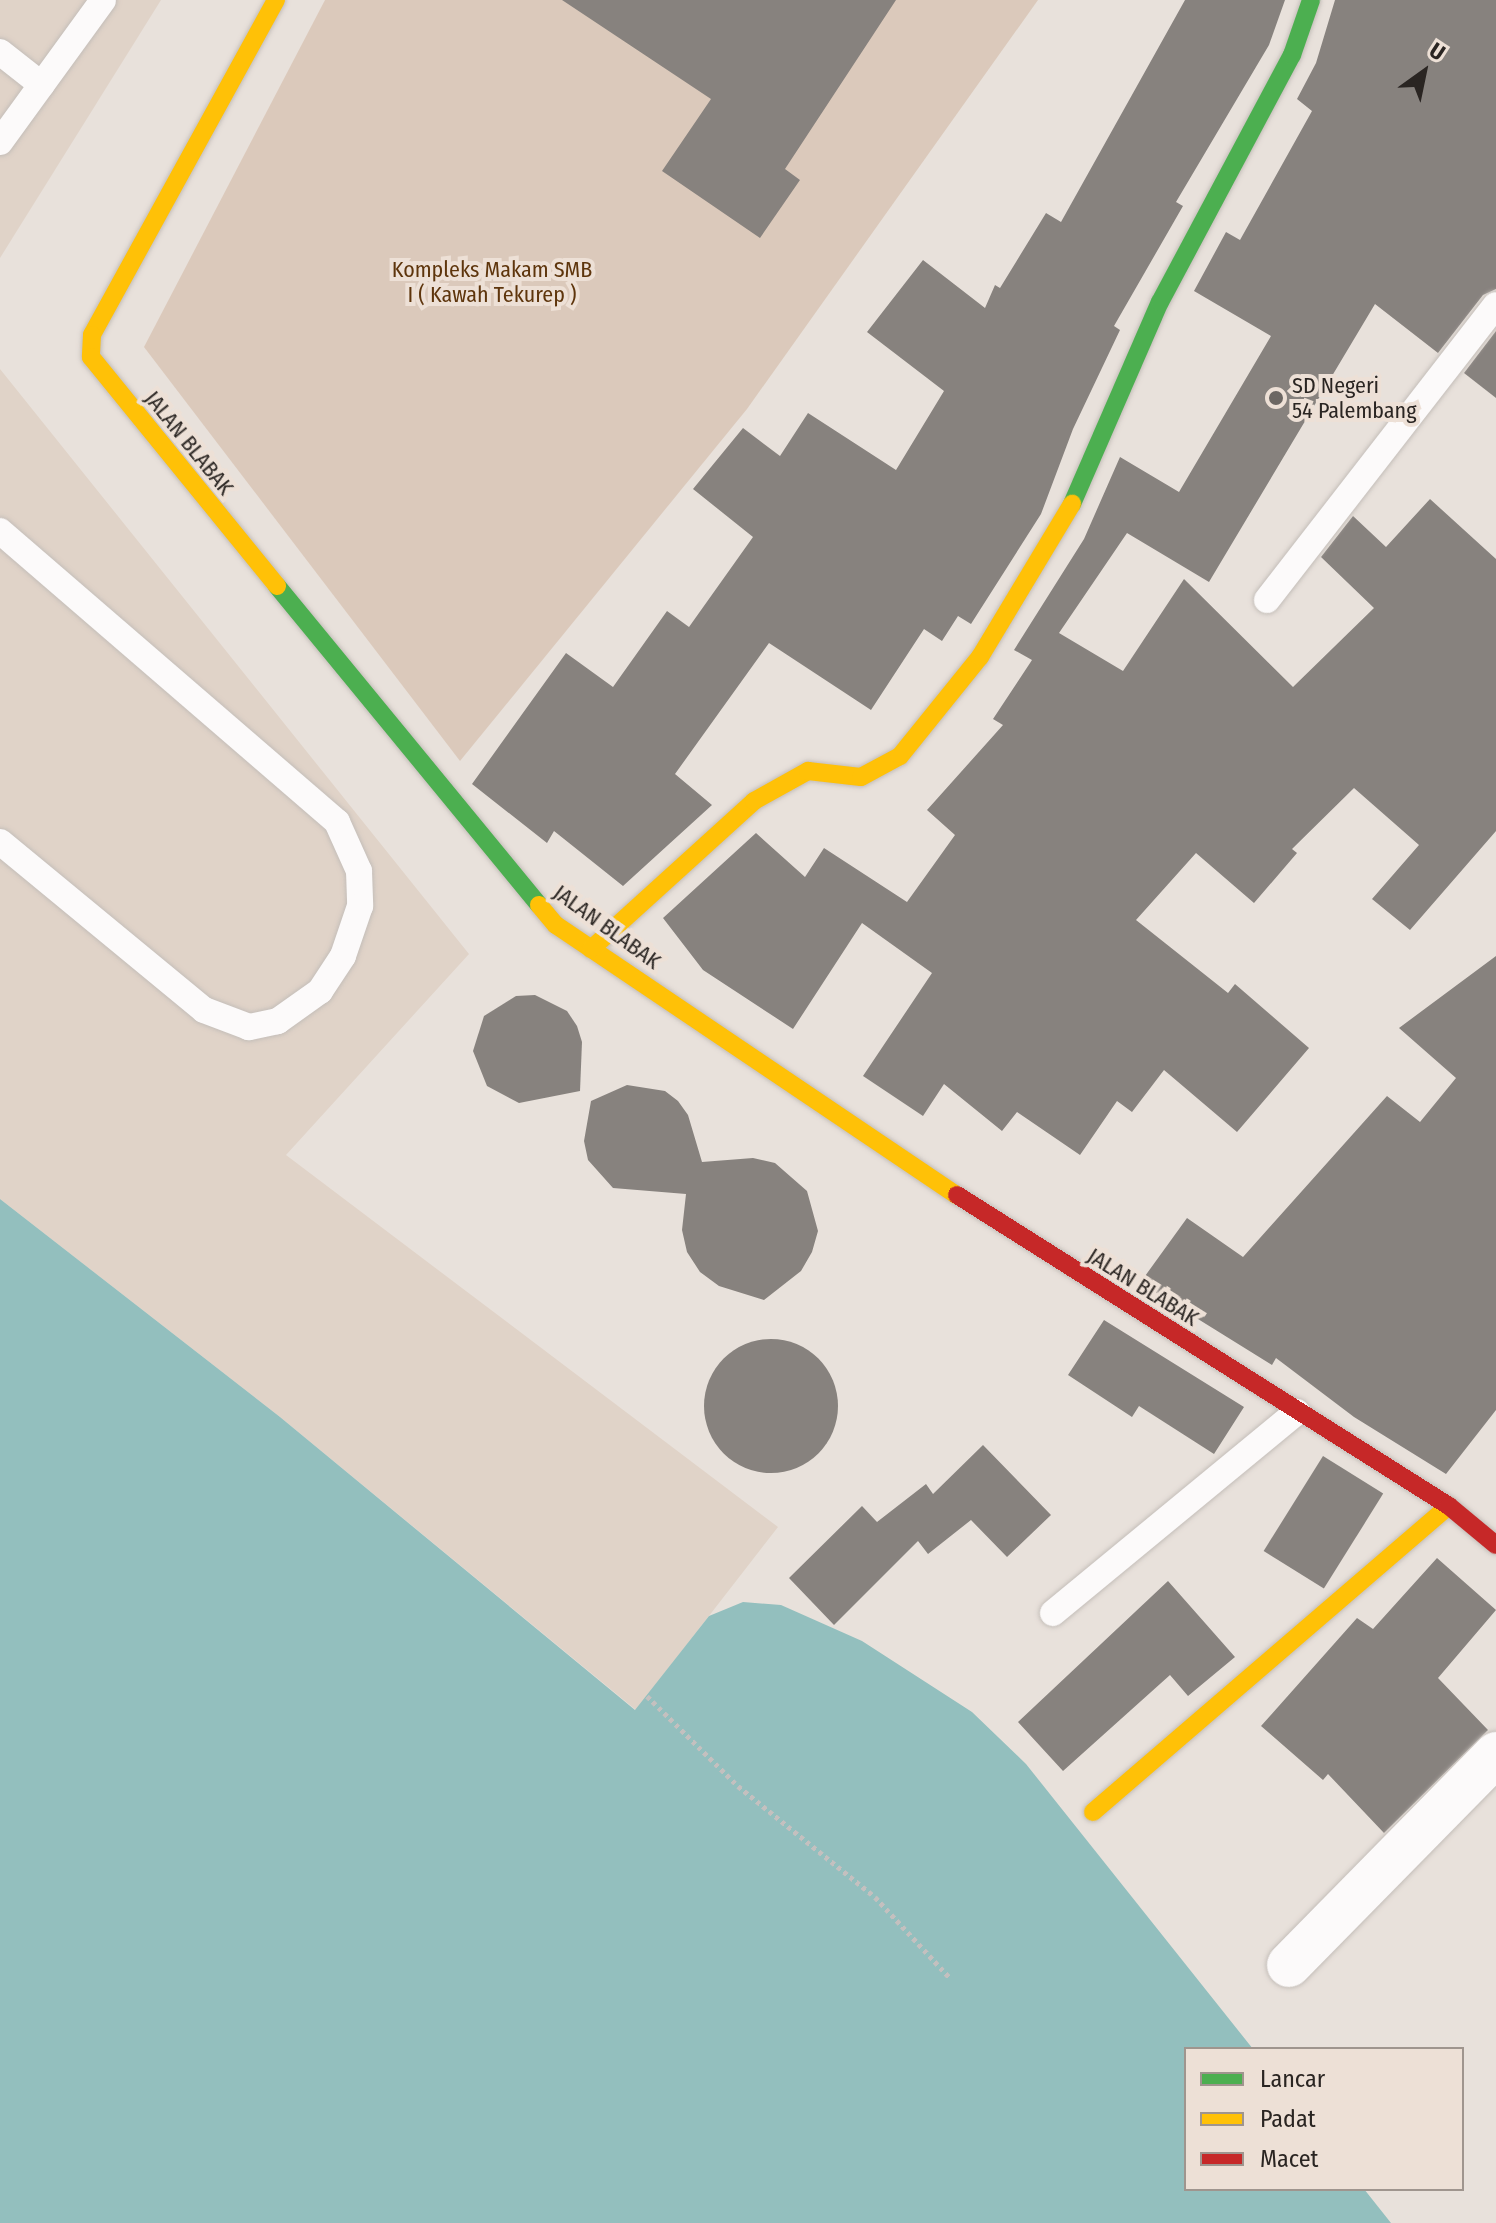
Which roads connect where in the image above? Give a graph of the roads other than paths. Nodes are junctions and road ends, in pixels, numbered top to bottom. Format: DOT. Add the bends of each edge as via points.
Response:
graph roads {
  1 [pos="103,0"];
  2 [pos="276,0"];
  3 [pos="1311,0"];
  4 [pos="0,52"];
  5 [pos="42,85"];
  6 [pos="0,142"];
  7 [pos="1496,305"];
  8 [pos="0,531"];
  9 [pos="1267,600"];
  10 [pos="0,842"];
  11 [pos="591,949"];
  12 [pos="1297,1412"];
  13 [pos="1449,1506"];
  14 [pos="1496,1545"];
  15 [pos="1053,1613"];
  16 [pos="1496,1754"];
  17 [pos="1093,1812"];
  18 [pos="1289,1965"];
  1 -- 5 [label="lane"];
  2 -- 11 [label="street, JALAN BLABAK" via="92,335 91,357 531,901"];
  3 -- 11 [label="street" via="1292,55 1160,302 1063,526 980,657 930,723 880,769 841,779 808,771 754,801"];
  4 -- 5 [label="lane"];
  5 -- 6 [label="lane"];
  7 -- 9 [label="lane"];
  8 -- 10 [label="lane" via="337,822 359,871 360,906 343,956 320,991 278,1021 249,1027 204,1010"];
  11 -- 12 [label="street, JALAN BLABAK" via="1018,1236"];
  12 -- 13 [label="street, JALAN BLABAK"];
  12 -- 15 [label="lane"];
  13 -- 14 [label="street, JALAN BLABAK"];
  13 -- 17 [label="street"];
  16 -- 18 [label="street"];
}
